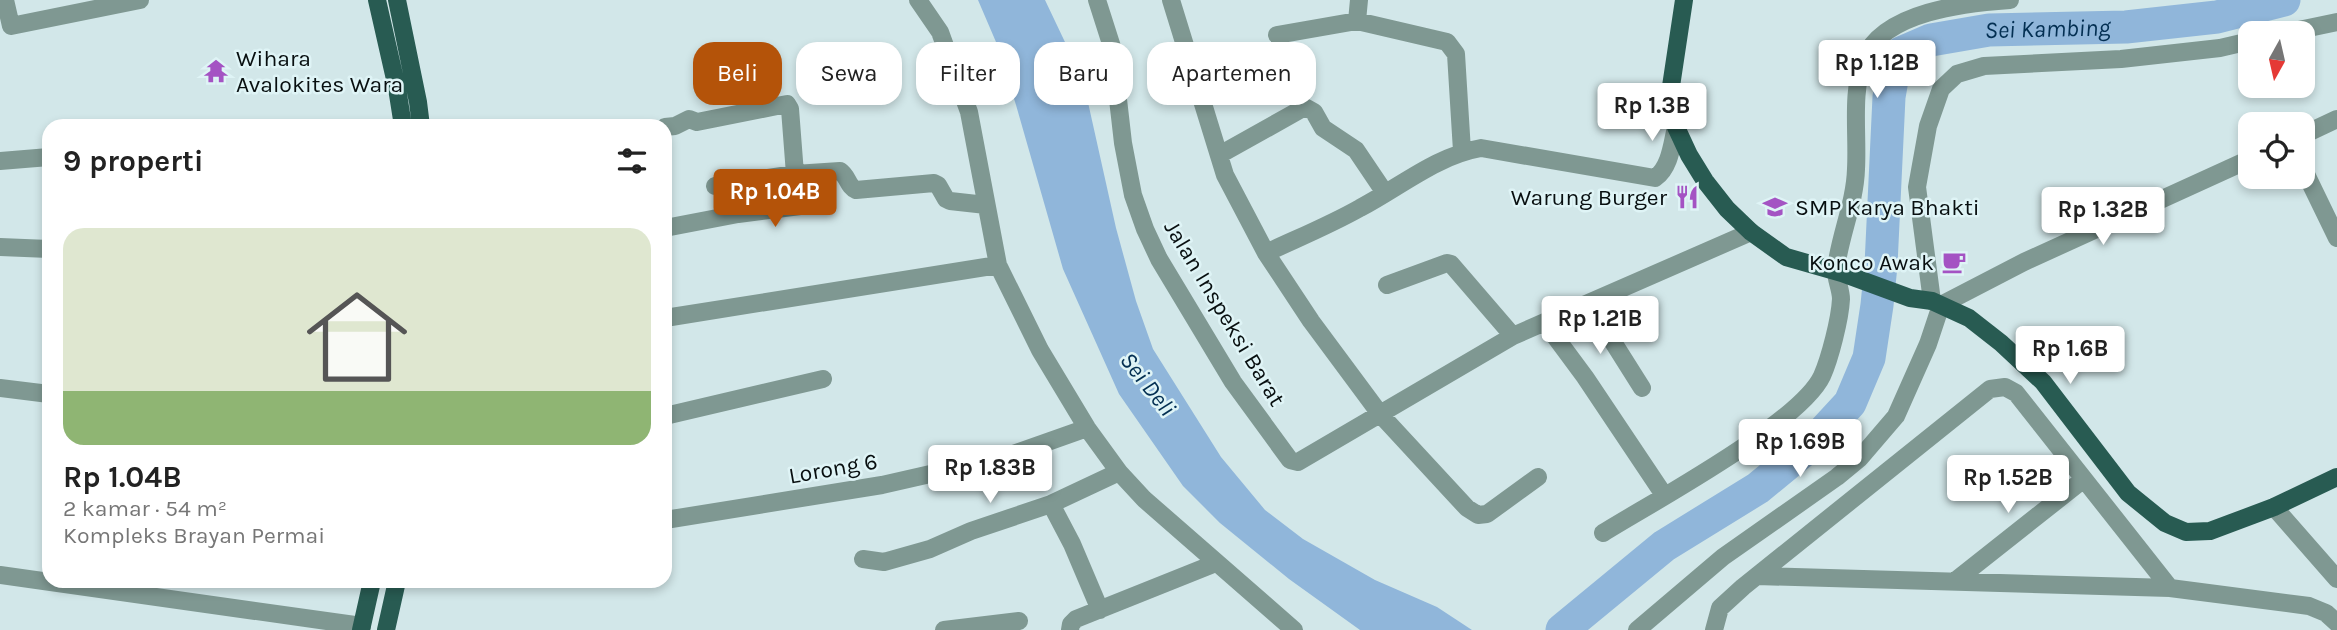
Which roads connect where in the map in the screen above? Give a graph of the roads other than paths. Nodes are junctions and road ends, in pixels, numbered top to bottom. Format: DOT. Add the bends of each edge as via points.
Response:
graph roads {
  1 [pos="5,0"];
  2 [pos="140,0"];
  3 [pos="377,0"];
  4 [pos="397,0"];
  5 [pos="918,0"];
  6 [pos="1097,0"];
  7 [pos="1171,0"];
  8 [pos="1359,0"];
  9 [pos="1684,0"];
  10 [pos="2010,0"];
  11 [pos="1357,21"];
  12 [pos="2337,22"];
  13 [pos="5,27"];
  14 [pos="2315,27"];
  15 [pos="1277,35"];
  16 [pos="2238,44"];
  17 [pos="402,119"];
  18 [pos="420,119"];
  19 [pos="2337,119"];
  20 [pos="672,126"];
  21 [pos="1676,127"];
  22 [pos="2315,129"];
  23 [pos="1462,151"];
  24 [pos="1221,154"];
  25 [pos="42,158"];
  26 [pos="0,161"];
  27 [pos="2238,164"];
  28 [pos="795,174"];
  29 [pos="715,186"];
  30 [pos="2313,189"];
  31 [pos="1385,193"];
  32 [pos="807,205"];
  33 [pos="986,205"];
  34 [pos="672,227"];
  35 [pos="1752,232"];
  36 [pos="2337,238"];
  37 [pos="0,247"];
  38 [pos="42,249"];
  39 [pos="1266,253"];
  40 [pos="998,265"];
  41 [pos="1839,272"];
  42 [pos="1387,285"];
  43 [pos="1937,303"];
  44 [pos="1589,304"];
  45 [pos="672,317"];
  46 [pos="1545,323"];
  47 [pos="1513,336"];
  48 [pos="823,379"];
  49 [pos="0,388"];
  50 [pos="1642,388"];
  51 [pos="42,393"];
  52 [pos="672,414"];
  53 [pos="1380,414"];
  54 [pos="1087,428"];
  55 [pos="1119,472"];
  56 [pos="1538,477"];
  57 [pos="2337,477"];
  58 [pos="2084,479"];
  59 [pos="1664,495"];
  60 [pos="1051,504"];
  61 [pos="2274,508"];
  62 [pos="672,519"];
  63 [pos="1603,533"];
  64 [pos="863,559"];
  65 [pos="1216,563"];
  66 [pos="0,575"];
  67 [pos="1757,576"];
  68 [pos="2337,579"];
  69 [pos="42,581"];
  70 [pos="1955,582"];
  71 [pos="89,588"];
  72 [pos="370,588"];
  73 [pos="395,588"];
  74 [pos="2170,588"];
  75 [pos="1100,610"];
  76 [pos="1019,621"];
  77 [pos="2337,623"];
  78 [pos="1284,627"];
  79 [pos="361,628"];
  80 [pos="386,630"];
  81 [pos="944,630"];
  82 [pos="1070,630"];
  83 [pos="1637,630"];
  84 [pos="1714,630"];
  1 -- 13 [label="street"];
  2 -- 13 [label="street"];
  3 -- 17 [label="main road"];
  4 -- 18 [label="main road"];
  5 -- 33 [label="street" via="940,32 969,112"];
  6 -- 53 [label="street, Jalan Inspeksi Barat" via="1112,47 1123,143 1137,206 1159,259 1233,382 1294,462"];
  7 -- 24 [label="street"];
  8 -- 11 [label="street"];
  9 -- 21 [label="main road" via="1670,93"];
  10 -- 41 [label="street" via="1937,10 1905,21 1869,49 1859,85 1854,186"];
  11 -- 15 [label="street"];
  11 -- 23 [label="street" via="1437,38 1453,47"];
  12 -- 14 [label="street"];
  16 -- 43 [label="street" via="2121,59 1984,66 1957,74 1941,89 1932,114 1917,187"];
  19 -- 22 [label="street"];
  20 -- 28 [label="street" via="689,119 697,122 787,104"];
  21 -- 23 [label="street" via="1662,174 1656,178 1481,148"];
  21 -- 35 [label="main road" via="1705,181"];
  23 -- 31 [label="street"];
  24 -- 31 [label="street" via="1305,107 1314,111 1323,128 1356,150"];
  24 -- 39 [label="street" via="1225,175"];
  25 -- 26 [label="street"];
  27 -- 43 [label="street"];
  28 -- 29 [label="street"];
  28 -- 33 [label="street" via="841,171 856,190 934,183 950,201"];
  30 -- 36 [label="street"];
  31 -- 39 [label="street"];
  32 -- 34 [label="street"];
  33 -- 40 [label="street"];
  35 -- 41 [label="main road" via="1787,257"];
  35 -- 44 [label="street"];
  37 -- 38 [label="street"];
  39 -- 53 [label="street"];
  40 -- 45 [label="street"];
  40 -- 54 [label="street"];
  41 -- 43 [label="main road"];
  41 -- 59 [label="street" via="1839,317 1814,389 1739,449"];
  42 -- 47 [label="street" via="1451,264"];
  43 -- 61 [label="main road" via="1969,318 2043,382 2128,493 2165,523 2186,532 2210,531"];
  43 -- 83 [label="street" via="1928,344 1896,416 1860,458 1723,557"];
  44 -- 46 [label="street"];
  44 -- 50 [label="street"];
  46 -- 47 [label="street"];
  46 -- 59 [label="street"];
  47 -- 53 [label="street"];
  48 -- 52 [label="street"];
  49 -- 51 [label="street"];
  53 -- 56 [label="street" via="1478,515 1487,514"];
  54 -- 55 [label="street"];
  54 -- 62 [label="street, Lorong 6" via="1005,457 894,482"];
  55 -- 60 [label="street"];
  55 -- 65 [label="street"];
  57 -- 61 [label="main road"];
  58 -- 67 [label="street" via="2016,393 2005,387 1990,389"];
  58 -- 70 [label="street"];
  58 -- 74 [label="street"];
  59 -- 63 [label="street"];
  60 -- 64 [label="street" via="903,558 884,562"];
  60 -- 75 [label="street"];
  61 -- 68 [label="street"];
  65 -- 75 [label="street"];
  65 -- 78 [label="street"];
  66 -- 69 [label="street"];
  67 -- 70 [label="street"];
  67 -- 84 [label="street" via="1720,608"];
  70 -- 74 [label="street"];
  71 -- 79 [label="street"];
  72 -- 79 [label="main road"];
  73 -- 80 [label="main road"];
  74 -- 77 [label="street" via="2291,602 2326,613"];
  75 -- 82 [label="street" via="1072,621"];
  76 -- 81 [label="street"];
}
